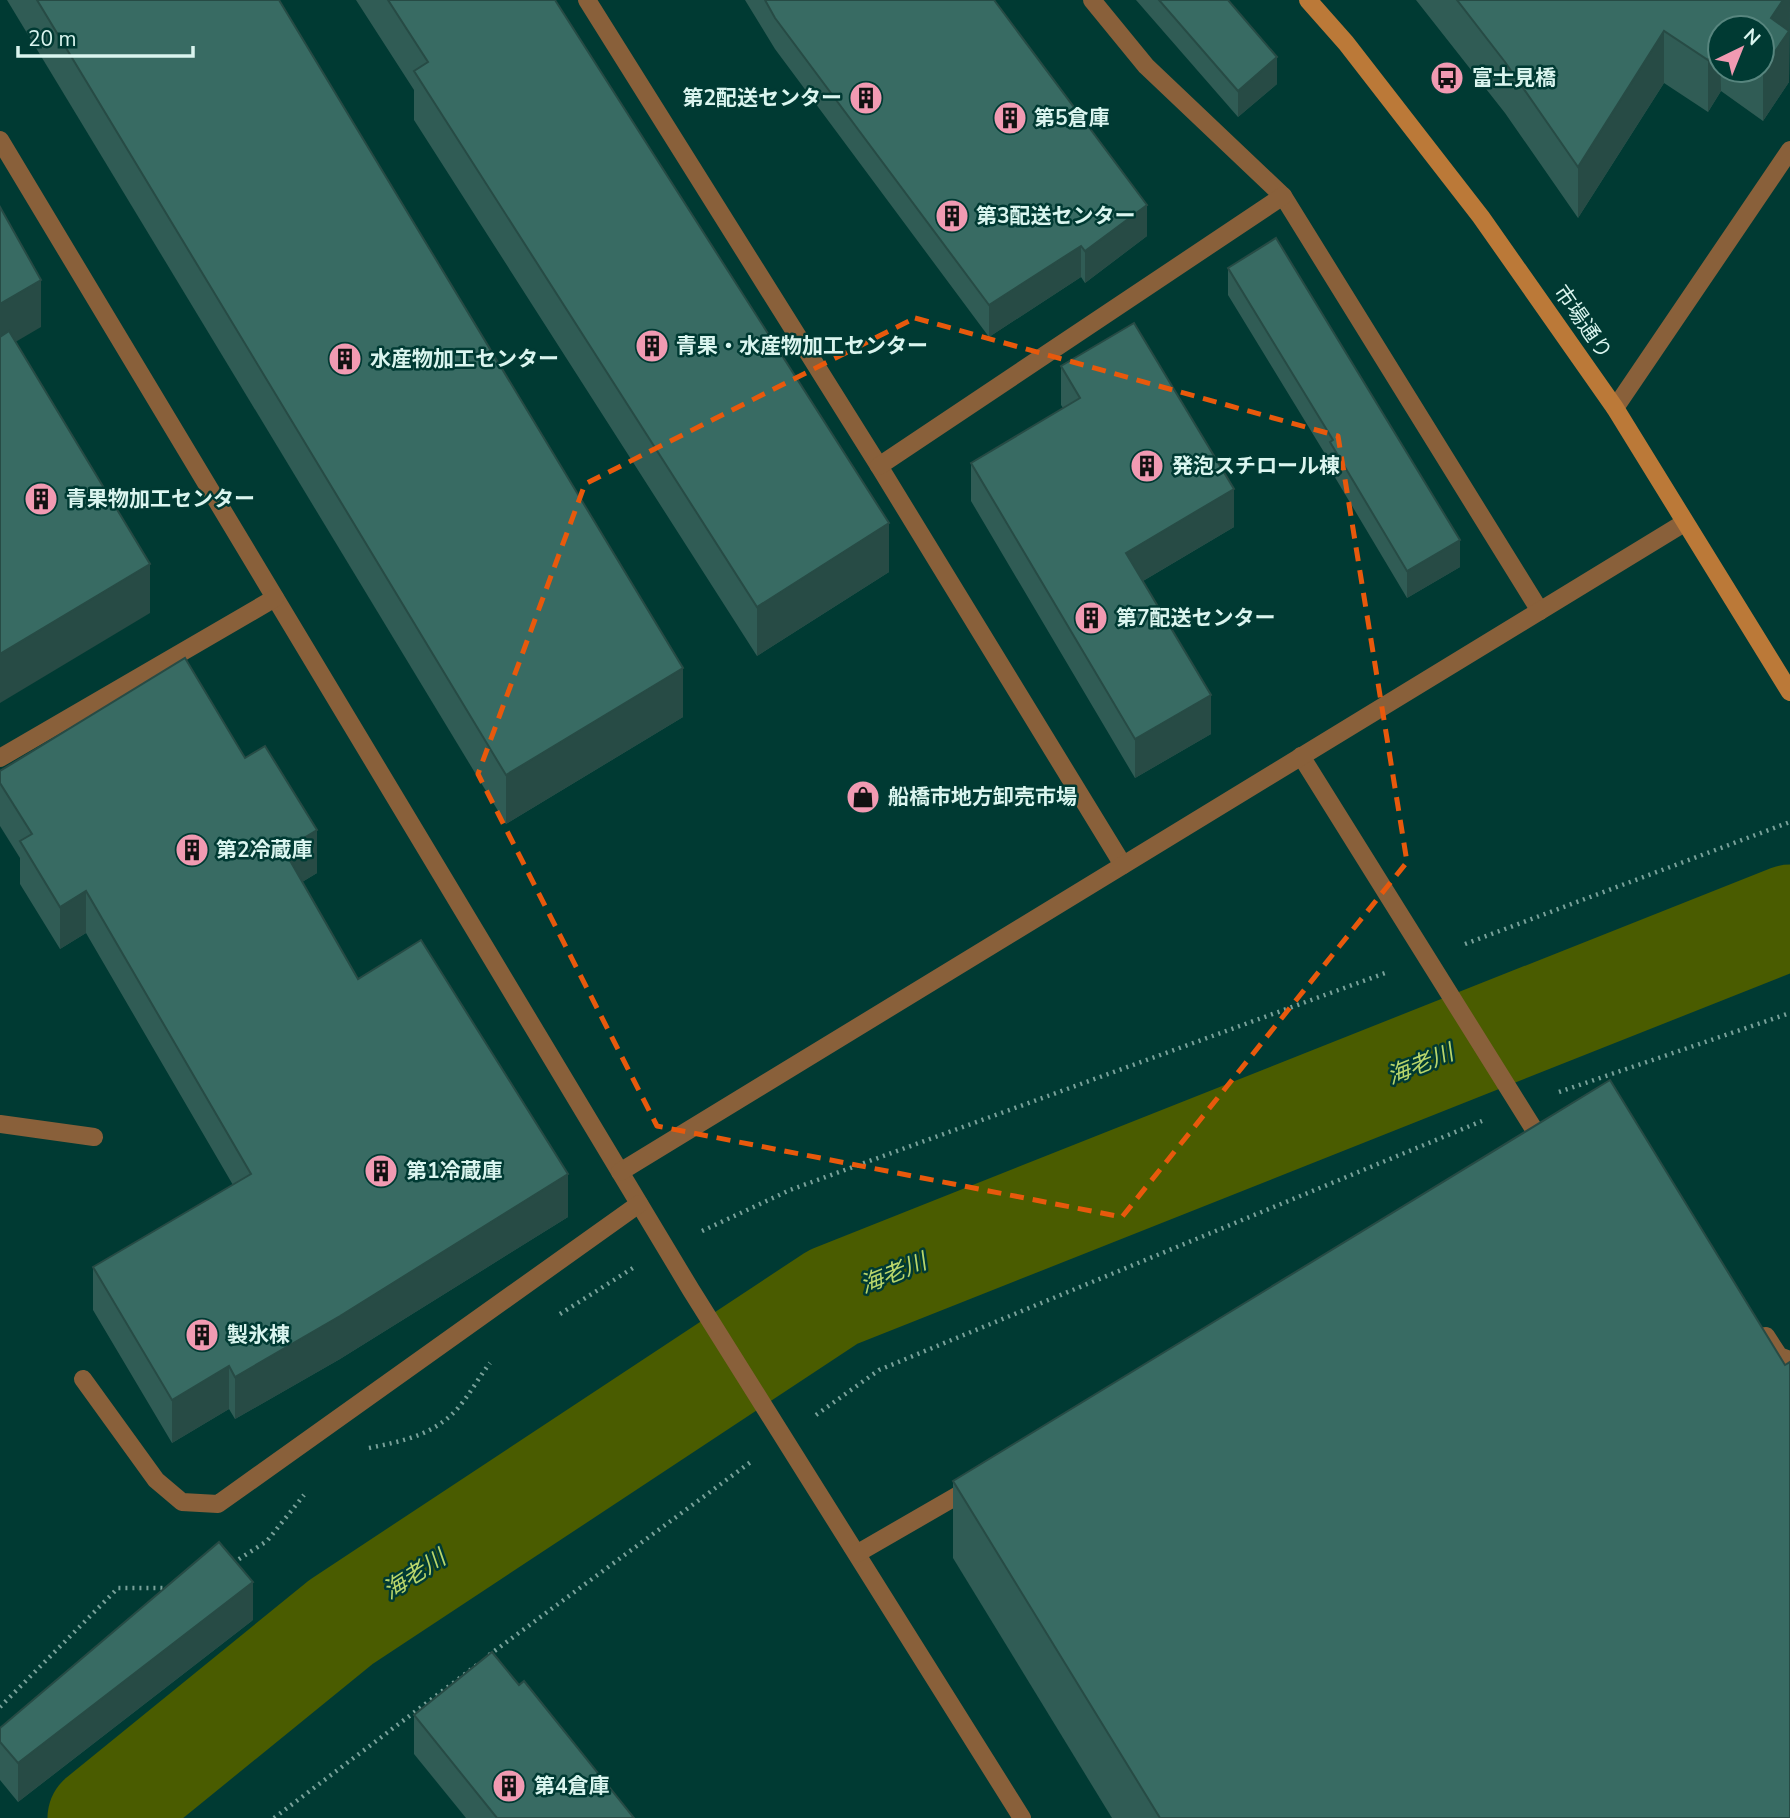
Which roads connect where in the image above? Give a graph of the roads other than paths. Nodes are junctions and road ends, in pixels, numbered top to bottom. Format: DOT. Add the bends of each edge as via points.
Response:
graph roads {
  1 [pos="586,0"];
  2 [pos="1092,0"];
  3 [pos="1308,0"];
  4 [pos="0,140"];
  5 [pos="1790,150"];
  6 [pos="1283,196"];
  7 [pos="1615,408"];
  8 [pos="879,466"];
  9 [pos="1684,523"];
  10 [pos="275,598"];
  11 [pos="1540,611"];
  12 [pos="1790,692"];
  13 [pos="1301,756"];
  14 [pos="0,758"];
  15 [pos="1123,865"];
  16 [pos="0,1124"];
  17 [pos="94,1137"];
  18 [pos="1547,1151"];
  19 [pos="620,1172"];
  20 [pos="639,1204"];
  21 [pos="1756,1322"];
  22 [pos="1790,1360"];
  23 [pos="83,1379"];
  24 [pos="989,1477"];
  25 [pos="858,1553"];
  26 [pos="1023,1818"];
  1 -- 8 [label="street"];
  2 -- 6 [label="street" via="1146,66"];
  3 -- 7 [label="street, 市場通り" via="1481,217"];
  4 -- 10 [label="street"];
  5 -- 7 [label="street"];
  6 -- 8 [label="street"];
  6 -- 11 [label="street"];
  7 -- 9 [label="street, 市場通り"];
  8 -- 15 [label="street"];
  9 -- 11 [label="street"];
  9 -- 12 [label="street, 市場通り"];
  10 -- 14 [label="street"];
  10 -- 19 [label="street"];
  11 -- 13 [label="street"];
  13 -- 15 [label="street"];
  13 -- 18 [label="street"];
  15 -- 19 [label="street"];
  16 -- 17 [label="street"];
  19 -- 20 [label="street"];
  20 -- 23 [label="street" via="218,1504 182,1502 156,1480"];
  20 -- 25 [label="street"];
  21 -- 22 [label="street" via="1779,1356"];
  24 -- 25 [label="street"];
  25 -- 26 [label="street"];
}
